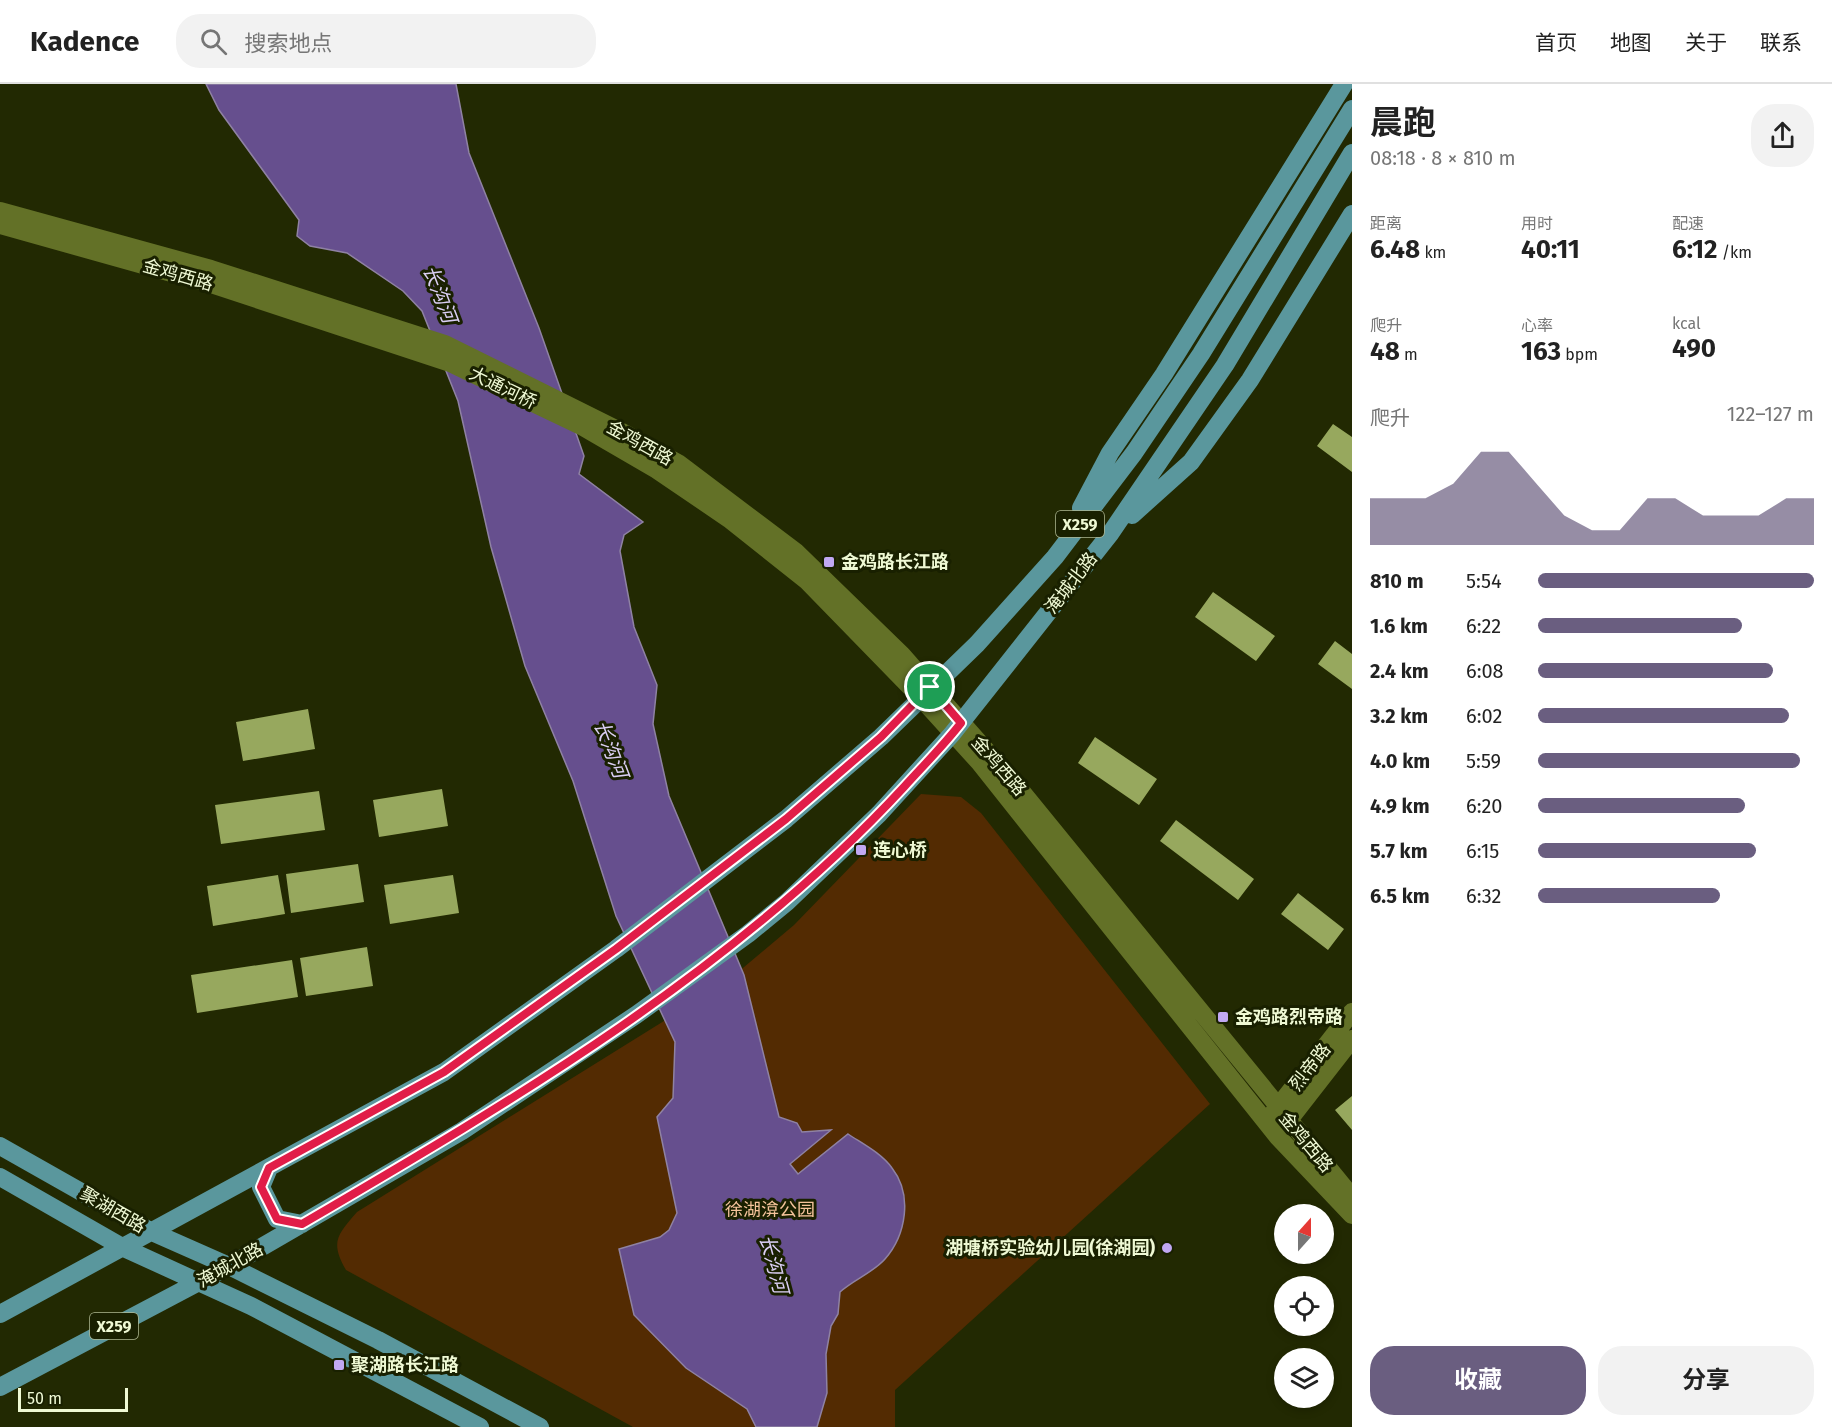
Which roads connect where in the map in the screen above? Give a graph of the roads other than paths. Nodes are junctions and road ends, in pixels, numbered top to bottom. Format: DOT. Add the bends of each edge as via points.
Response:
graph roads {
  1 [pos="1344,84"];
  2 [pos="1350,111"];
  3 [pos="1352,153"];
  4 [pos="0,211"];
  5 [pos="1352,214"];
  6 [pos="0,225"];
  7 [pos="422,344"];
  8 [pos="580,418"];
  9 [pos="1110,534"];
  10 [pos="1055,556"];
  11 [pos="925,692"];
  12 [pos="957,729"];
  13 [pos="1352,1012"];
  14 [pos="1352,1039"];
  15 [pos="1278,1122"];
  16 [pos="0,1146"];
  17 [pos="269,1168"];
  18 [pos="0,1177"];
  19 [pos="1352,1197"];
  20 [pos="1352,1215"];
  21 [pos="302,1224"];
  22 [pos="152,1232"];
  23 [pos="124,1248"];
  24 [pos="229,1266"];
  25 [pos="199,1282"];
  26 [pos="0,1314"];
  27 [pos="0,1387"];
  28 [pos="480,1427"];
  29 [pos="540,1427"];
  1 -- 10 [label="main road" via="1164,374 1110,453"];
  2 -- 10 [label="main road, 淹城北路 / X259" via="1201,354 1134,453"];
  3 -- 9 [label="main road, 淹城北路 / X259" via="1225,365"];
  4 -- 7 [label="street, 金鸡西路" via="211,269"];
  5 -- 9 [label="main road" via="1250,380 1191,462"];
  6 -- 7 [label="street, 金鸡西路"];
  7 -- 8 [label="street, 大通河桥" via="461,368"];
  8 -- 11 [label="street, 金鸡西路" via="678,463 796,552 902,655"];
  9 -- 12 [label="main road, 淹城北路 / X259"];
  10 -- 11 [label="main road, 淹城北路 / X259" via="976,644"];
  11 -- 12 [label="street, 金鸡西路"];
  11 -- 17 [label="main road, 淹城北路 / X259" via="881,737 803,804 616,949 444,1072"];
  12 -- 15 [label="street, 金鸡西路" via="986,771"];
  12 -- 21 [label="main road, 淹城北路 / X259" via="879,814 748,934 636,1016 462,1131"];
  13 -- 15 [label="street, 烈帝路"];
  14 -- 15 [label="street, 烈帝路"];
  15 -- 19 [label="street, 金鸡西路"];
  15 -- 20 [label="street, 金鸡西路"];
  16 -- 22 [label="main road, 聚湖西路"];
  17 -- 21 [label="main road" via="261,1187 277,1219"];
  17 -- 22 [label="main road, X259"];
  18 -- 23 [label="main road, 聚湖西路"];
  21 -- 24 [label="main road, 淹城北路 / X259"];
  22 -- 23 [label="main road, X259"];
  22 -- 24 [label="main road, 聚湖西路"];
  23 -- 25 [label="main road, 聚湖西路"];
  23 -- 26 [label="main road, X259"];
  24 -- 25 [label="main road, 淹城北路 / X259"];
  24 -- 29 [label="main road, 聚湖西路"];
  25 -- 27 [label="main road, 淹城北路 / X259"];
  25 -- 28 [label="main road, 聚湖西路"];
}
